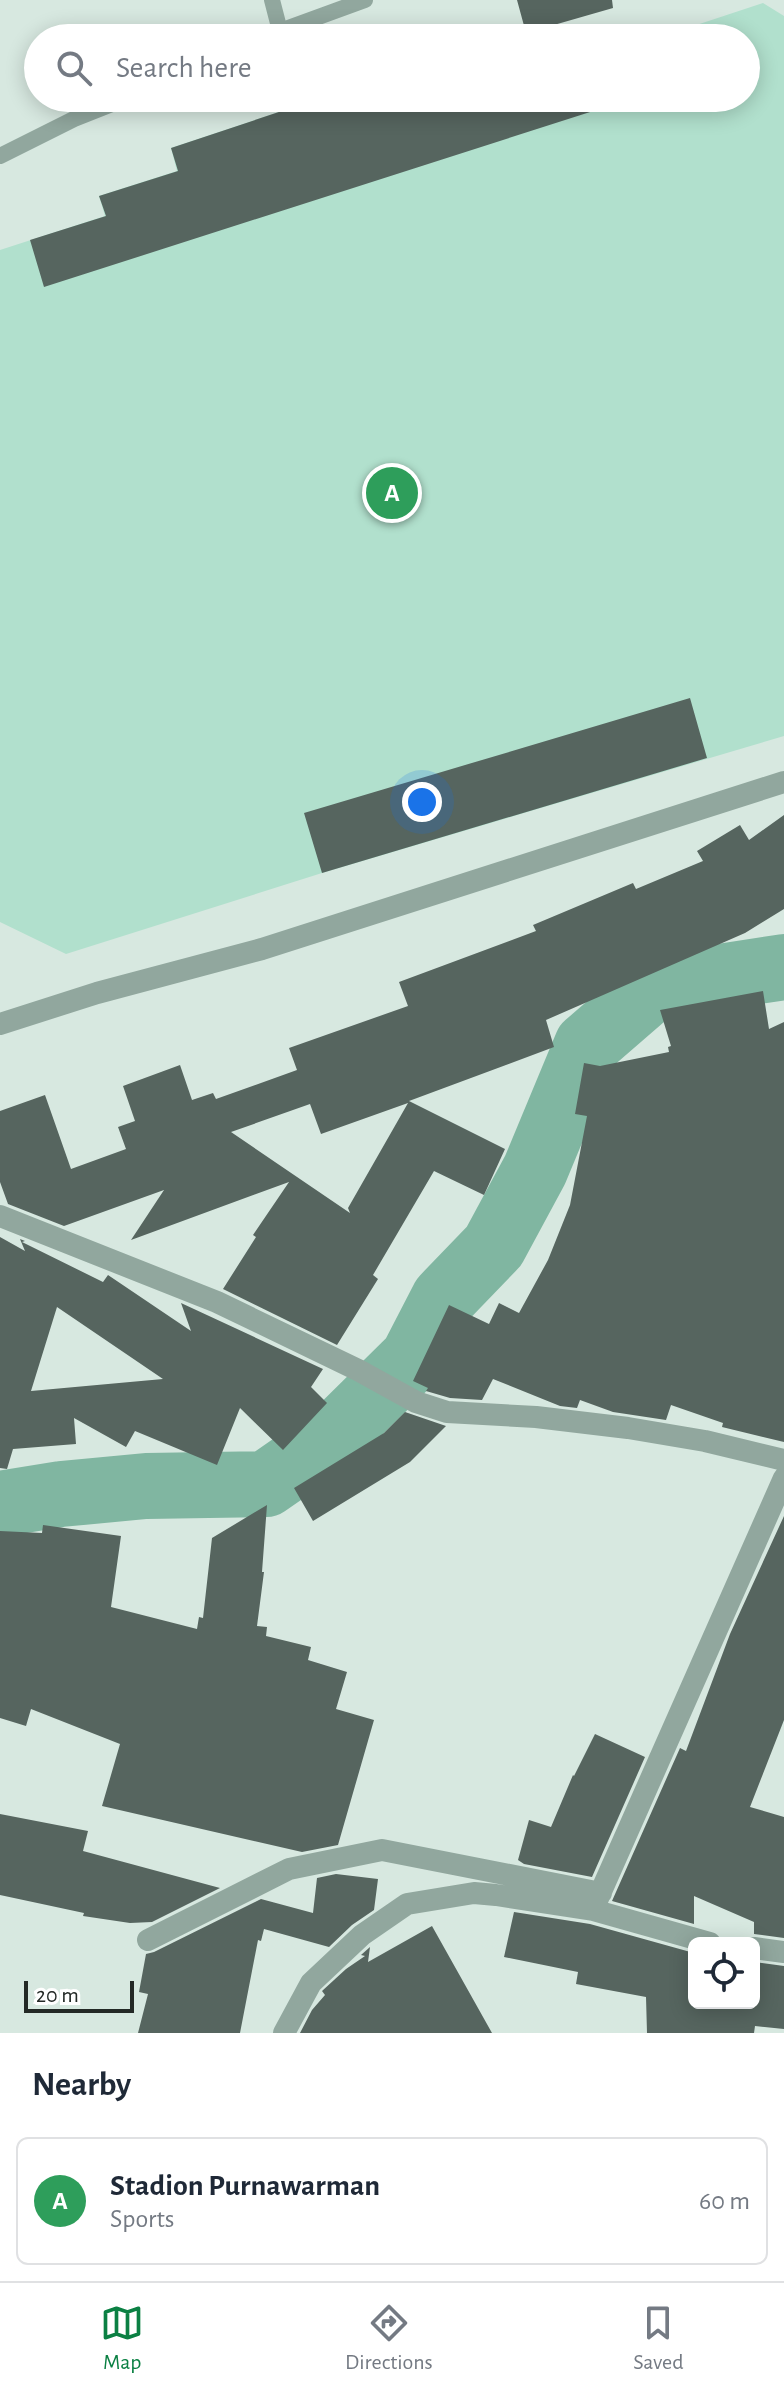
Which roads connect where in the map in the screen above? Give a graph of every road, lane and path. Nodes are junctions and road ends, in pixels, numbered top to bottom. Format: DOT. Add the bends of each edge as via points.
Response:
graph roads {
  1 [pos="272,0"];
  2 [pos="365,0"];
  3 [pos="278,24"];
  4 [pos="299,24"];
  5 [pos="92,112"];
  6 [pos="0,156"];
  7 [pos="784,782"];
  8 [pos="0,1024"];
  9 [pos="0,1216"];
  10 [pos="784,1460"];
  11 [pos="784,1478"];
  12 [pos="597,1902"];
  13 [pos="693,1937"];
  14 [pos="148,1940"];
  15 [pos="760,1949"];
  16 [pos="784,1952"];
  17 [pos="284,2033"];
  1 -- 3 [label="lane"];
  2 -- 4 [label="lane"];
  5 -- 6 [label="lane"];
  7 -- 8 [label="street" via="262,949"];
  9 -- 10 [label="street" via="217,1302 416,1402 447,1412 628,1428"];
  11 -- 12 [label="street"];
  12 -- 13 [label="street"];
  12 -- 14 [label="street" via="382,1850 289,1869"];
  12 -- 17 [label="street" via="474,1893 407,1904 362,1935 311,1983"];
  15 -- 16 [label="street"];
}
